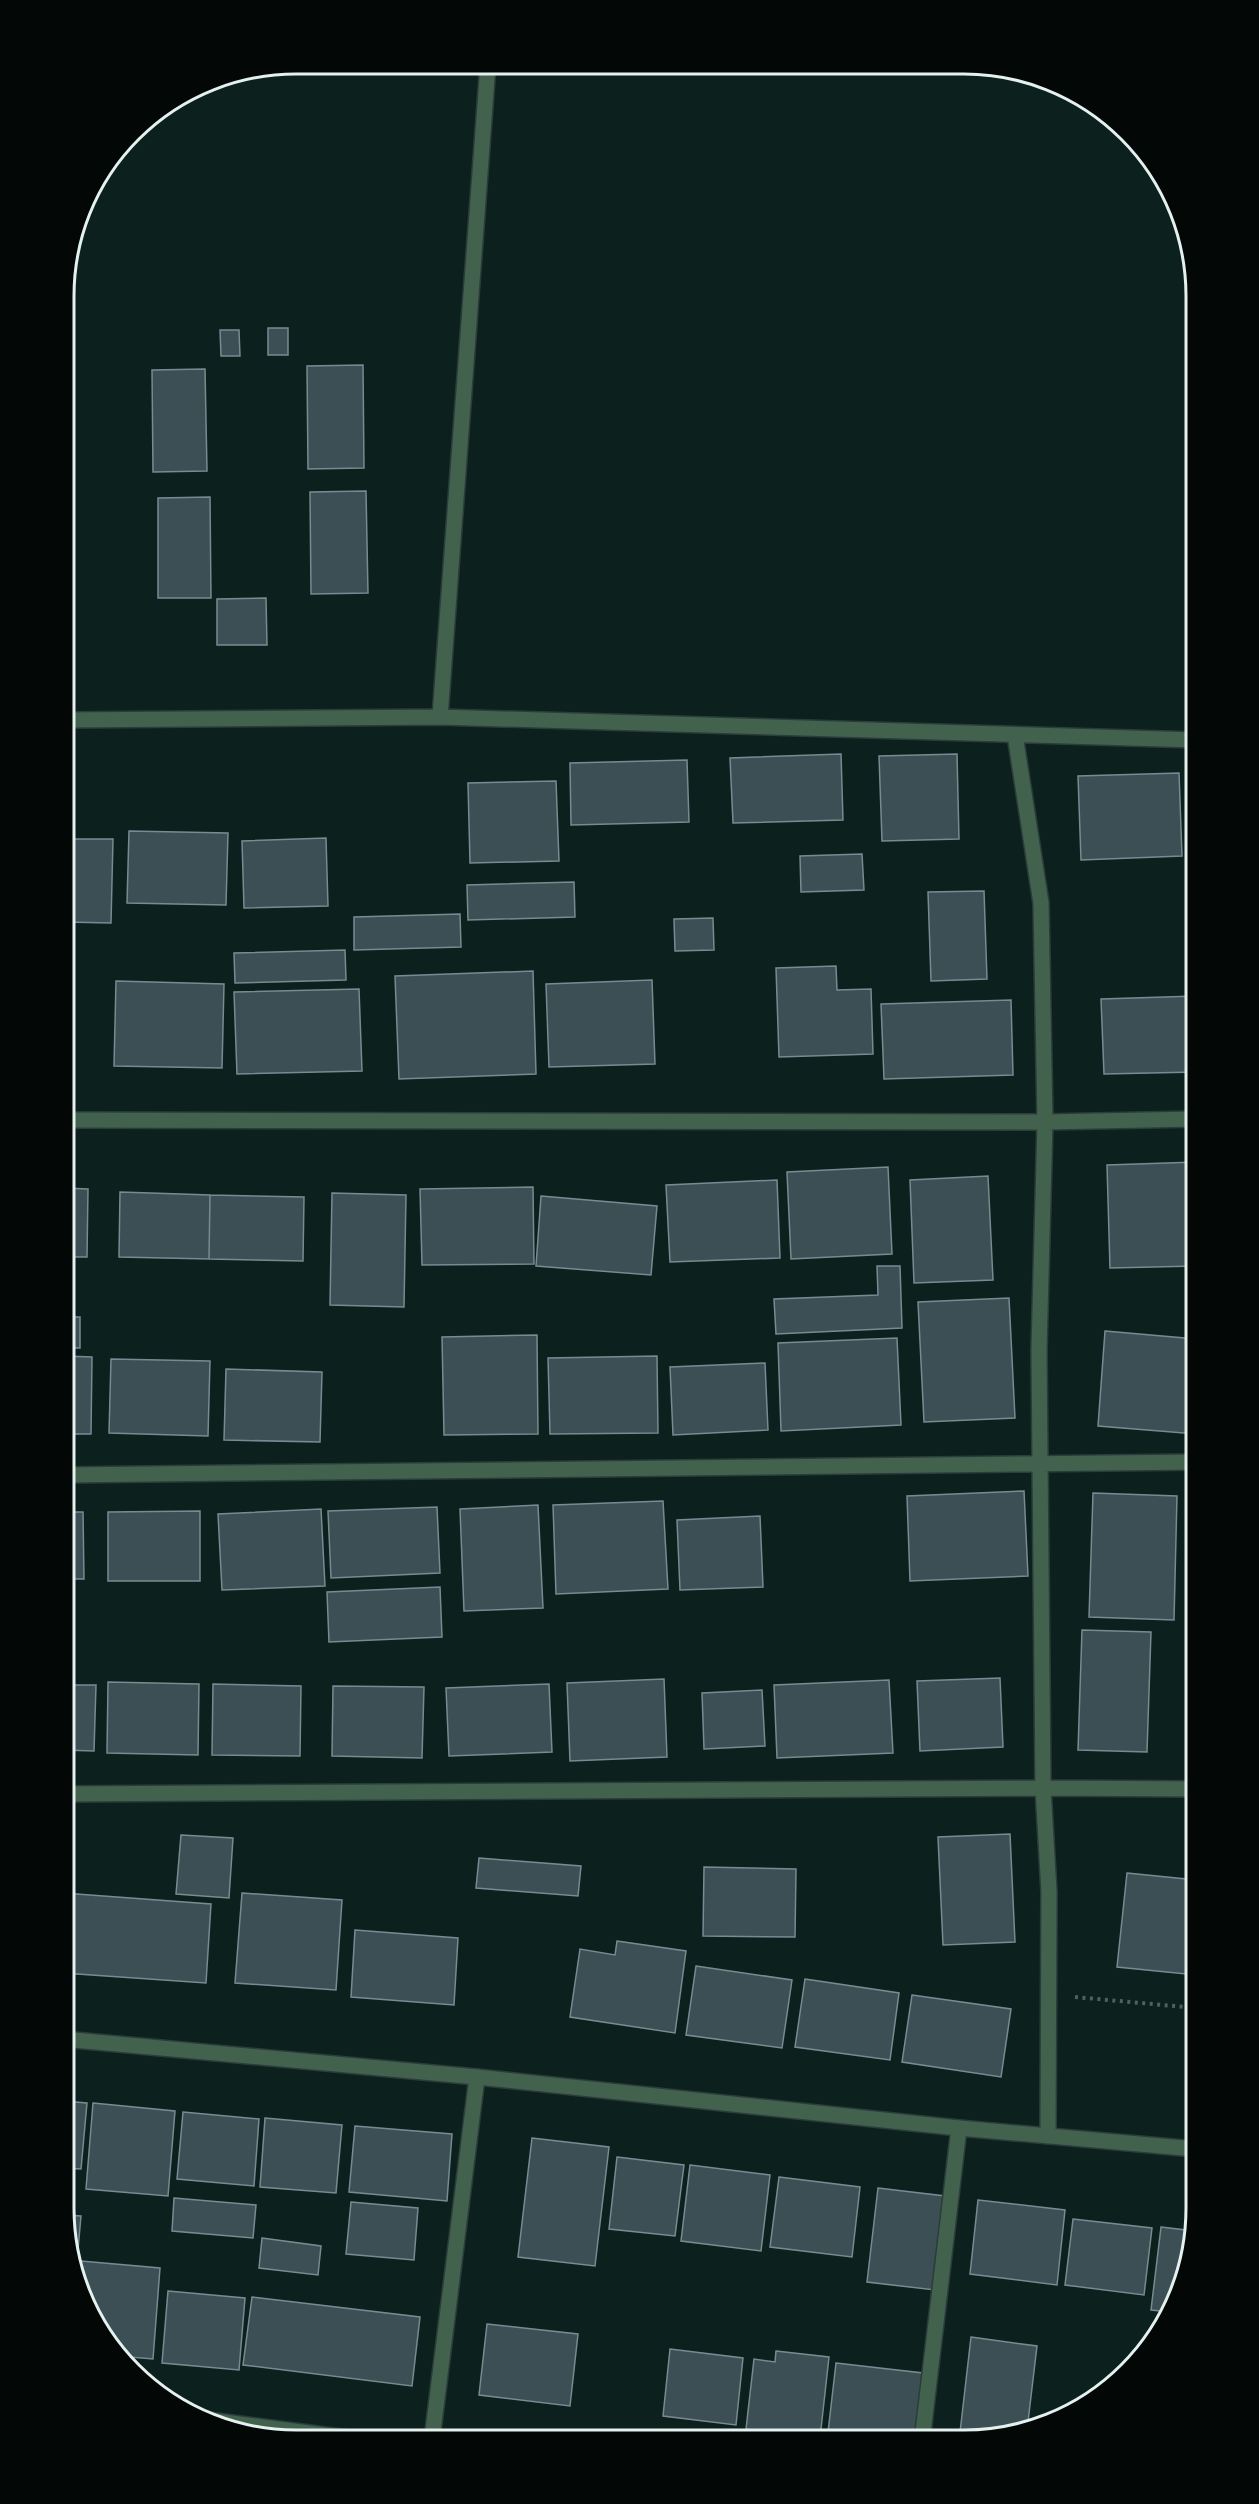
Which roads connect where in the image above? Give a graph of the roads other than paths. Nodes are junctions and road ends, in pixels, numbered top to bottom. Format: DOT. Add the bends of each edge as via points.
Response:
graph roads {
  1 [pos="487,74"];
  2 [pos="440,717"];
  3 [pos="74,720"];
  4 [pos="1015,735"];
  5 [pos="1186,740"];
  6 [pos="1186,1119"];
  7 [pos="74,1120"];
  8 [pos="1045,1122"];
  9 [pos="1186,1462"];
  10 [pos="1040,1464"];
  11 [pos="74,1475"];
  12 [pos="1042,1788"];
  13 [pos="1186,1789"];
  14 [pos="74,1794"];
  15 [pos="74,2039"];
  16 [pos="477,2077"];
  17 [pos="959,2128"];
  18 [pos="1048,2136"];
  19 [pos="1186,2148"];
  20 [pos="250,2425"];
  21 [pos="286,2430"];
  22 [pos="433,2430"];
  23 [pos="923,2430"];
  1 -- 2 [label="street"];
  2 -- 3 [label="street"];
  2 -- 4 [label="street"];
  4 -- 5 [label="street"];
  4 -- 8 [label="street" via="1041,903"];
  6 -- 8 [label="street"];
  7 -- 8 [label="street"];
  8 -- 10 [label="street"];
  9 -- 10 [label="street"];
  10 -- 11 [label="street"];
  10 -- 12 [label="street"];
  12 -- 13 [label="street"];
  12 -- 14 [label="street"];
  12 -- 18 [label="street" via="1049,1893"];
  15 -- 16 [label="street"];
  16 -- 17 [label="street"];
  16 -- 22 [label="street"];
  17 -- 18 [label="street"];
  17 -- 23 [label="street"];
  18 -- 19 [label="street"];
  20 -- 21 [label="street"];
}
